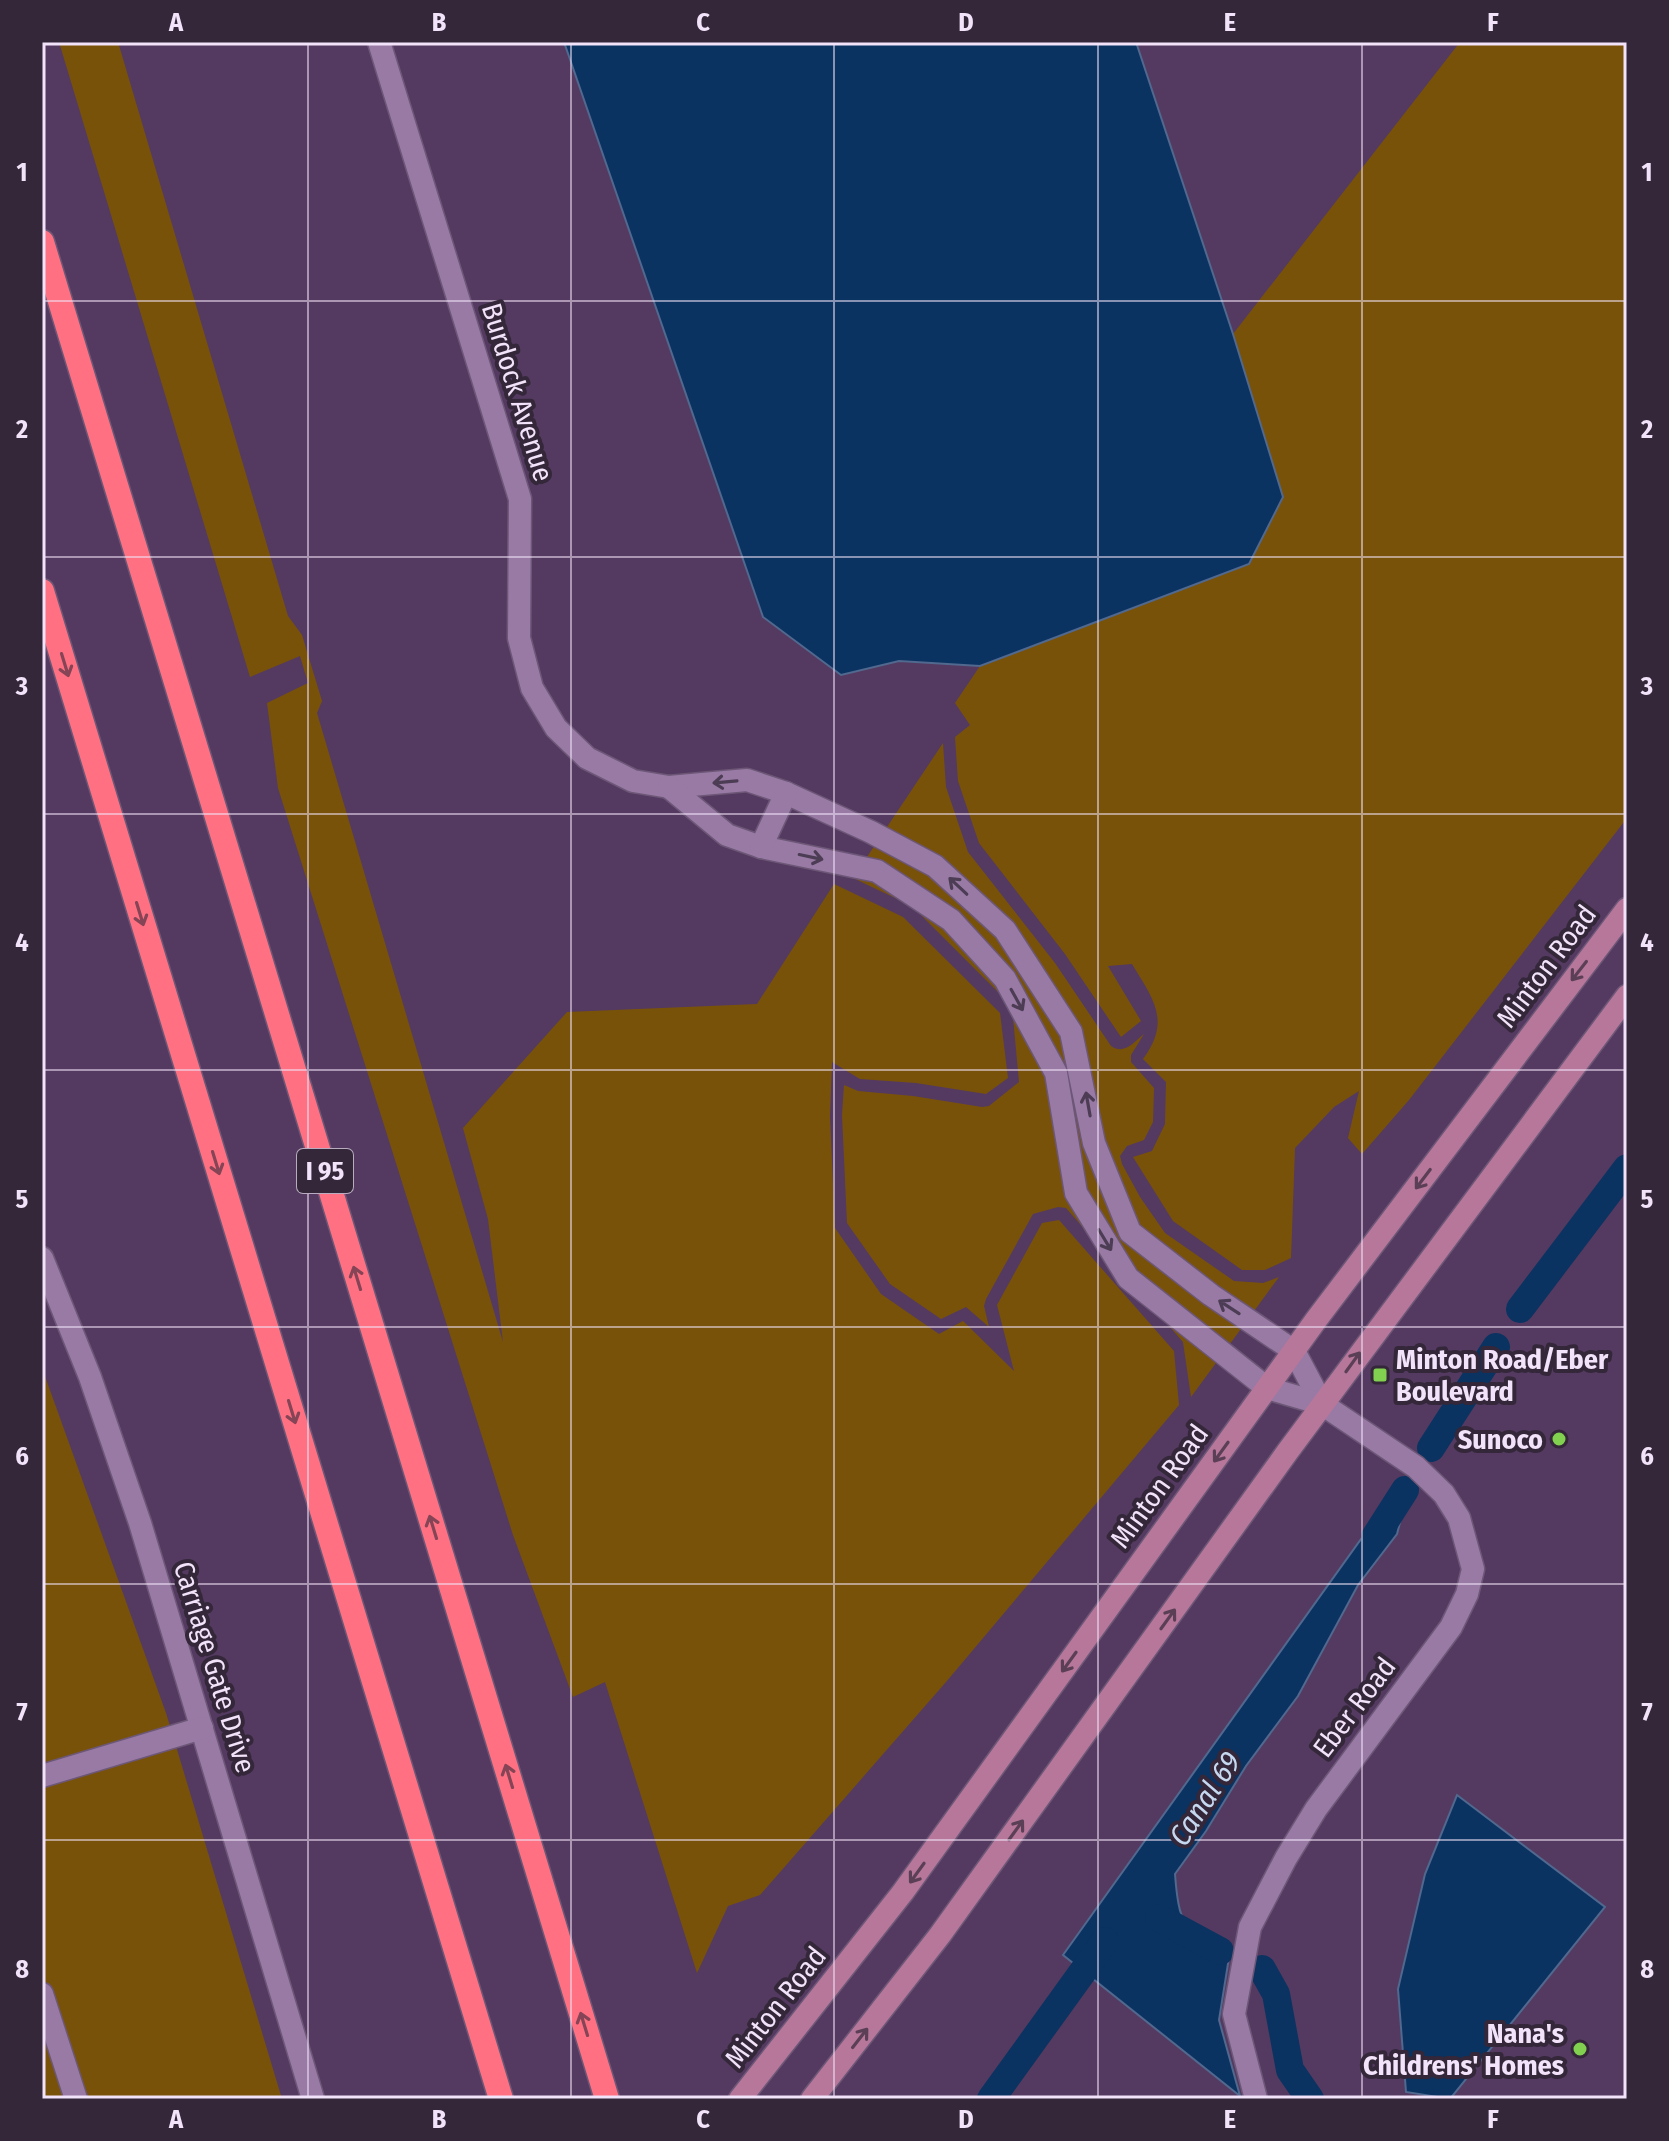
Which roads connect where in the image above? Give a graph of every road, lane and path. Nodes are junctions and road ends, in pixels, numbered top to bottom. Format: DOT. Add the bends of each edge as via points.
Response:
graph roads {
  1 [pos="379,42"];
  2 [pos="42,242"];
  3 [pos="42,591"];
  4 [pos="669,787"];
  5 [pos="786,793"];
  6 [pos="871,832"];
  7 [pos="761,847"];
  8 [pos="866,869"];
  9 [pos="1627,909"];
  10 [pos="1005,930"];
  11 [pos="979,950"];
  12 [pos="1627,996"];
  13 [pos="1094,1143"];
  14 [pos="1068,1146"];
  15 [pos="42,1258"];
  16 [pos="1294,1351"];
  17 [pos="1267,1388"];
  18 [pos="1322,1404"];
  19 [pos="202,1728"];
  20 [pos="42,1776"];
  21 [pos="42,1994"];
  22 [pos="76,2099"];
  23 [pos="313,2099"];
  24 [pos="501,2099"];
  25 [pos="607,2099"];
  26 [pos="740,2099"];
  27 [pos="812,2099"];
  28 [pos="1256,2099"];
  1 -- 4 [label="street, Burdock Avenue" via="520,499 519,638 532,688 556,728 587,758 633,781"];
  25 -- 2 [label="highway, I 95, one-way"];
  3 -- 24 [label="highway, one-way"];
  5 -- 4 [label="street, Burdock Avenue, one-way" via="747,780"];
  4 -- 7 [label="street, Burdock Avenue" via="727,835"];
  5 -- 6 [label="street, Burdock Avenue"];
  5 -- 7 [label="street"];
  6 -- 8 [label="street"];
  10 -- 6 [label="street, Burdock Avenue, one-way" via="935,866"];
  7 -- 8 [label="street, Burdock Avenue, one-way"];
  8 -- 11 [label="street, Burdock Avenue" via="951,920"];
  9 -- 16 [label="main road, Minton Road, one-way"];
  10 -- 11 [label="street"];
  13 -- 10 [label="street, Burdock Avenue, one-way" via="1071,1032"];
  11 -- 14 [label="street, Burdock Avenue, one-way" via="1005,979 1056,1073"];
  18 -- 12 [label="main road, one-way"];
  13 -- 14 [label="street"];
  16 -- 13 [label="street, Burdock Avenue, one-way" via="1130,1232"];
  14 -- 17 [label="street, Burdock Avenue, one-way" via="1076,1193 1128,1278"];
  15 -- 19 [label="street, Carriage Gate Drive" via="135,1509"];
  16 -- 17 [label="main road, Minton Road"];
  16 -- 18 [label="street, Eber Road"];
  17 -- 18 [label="street, Eber Road"];
  17 -- 26 [label="main road, Minton Road, one-way" via="903,1892"];
  27 -- 18 [label="main road, one-way" via="940,1935"];
  18 -- 28 [label="street, Eber Road" via="1416,1467 1444,1494 1459,1518 1473,1569 1451,1627 1316,1809 1250,1927 1234,2014"];
  19 -- 20 [label="street"];
  19 -- 23 [label="street, Carriage Gate Drive"];
  21 -- 22 [label="street"];
}
